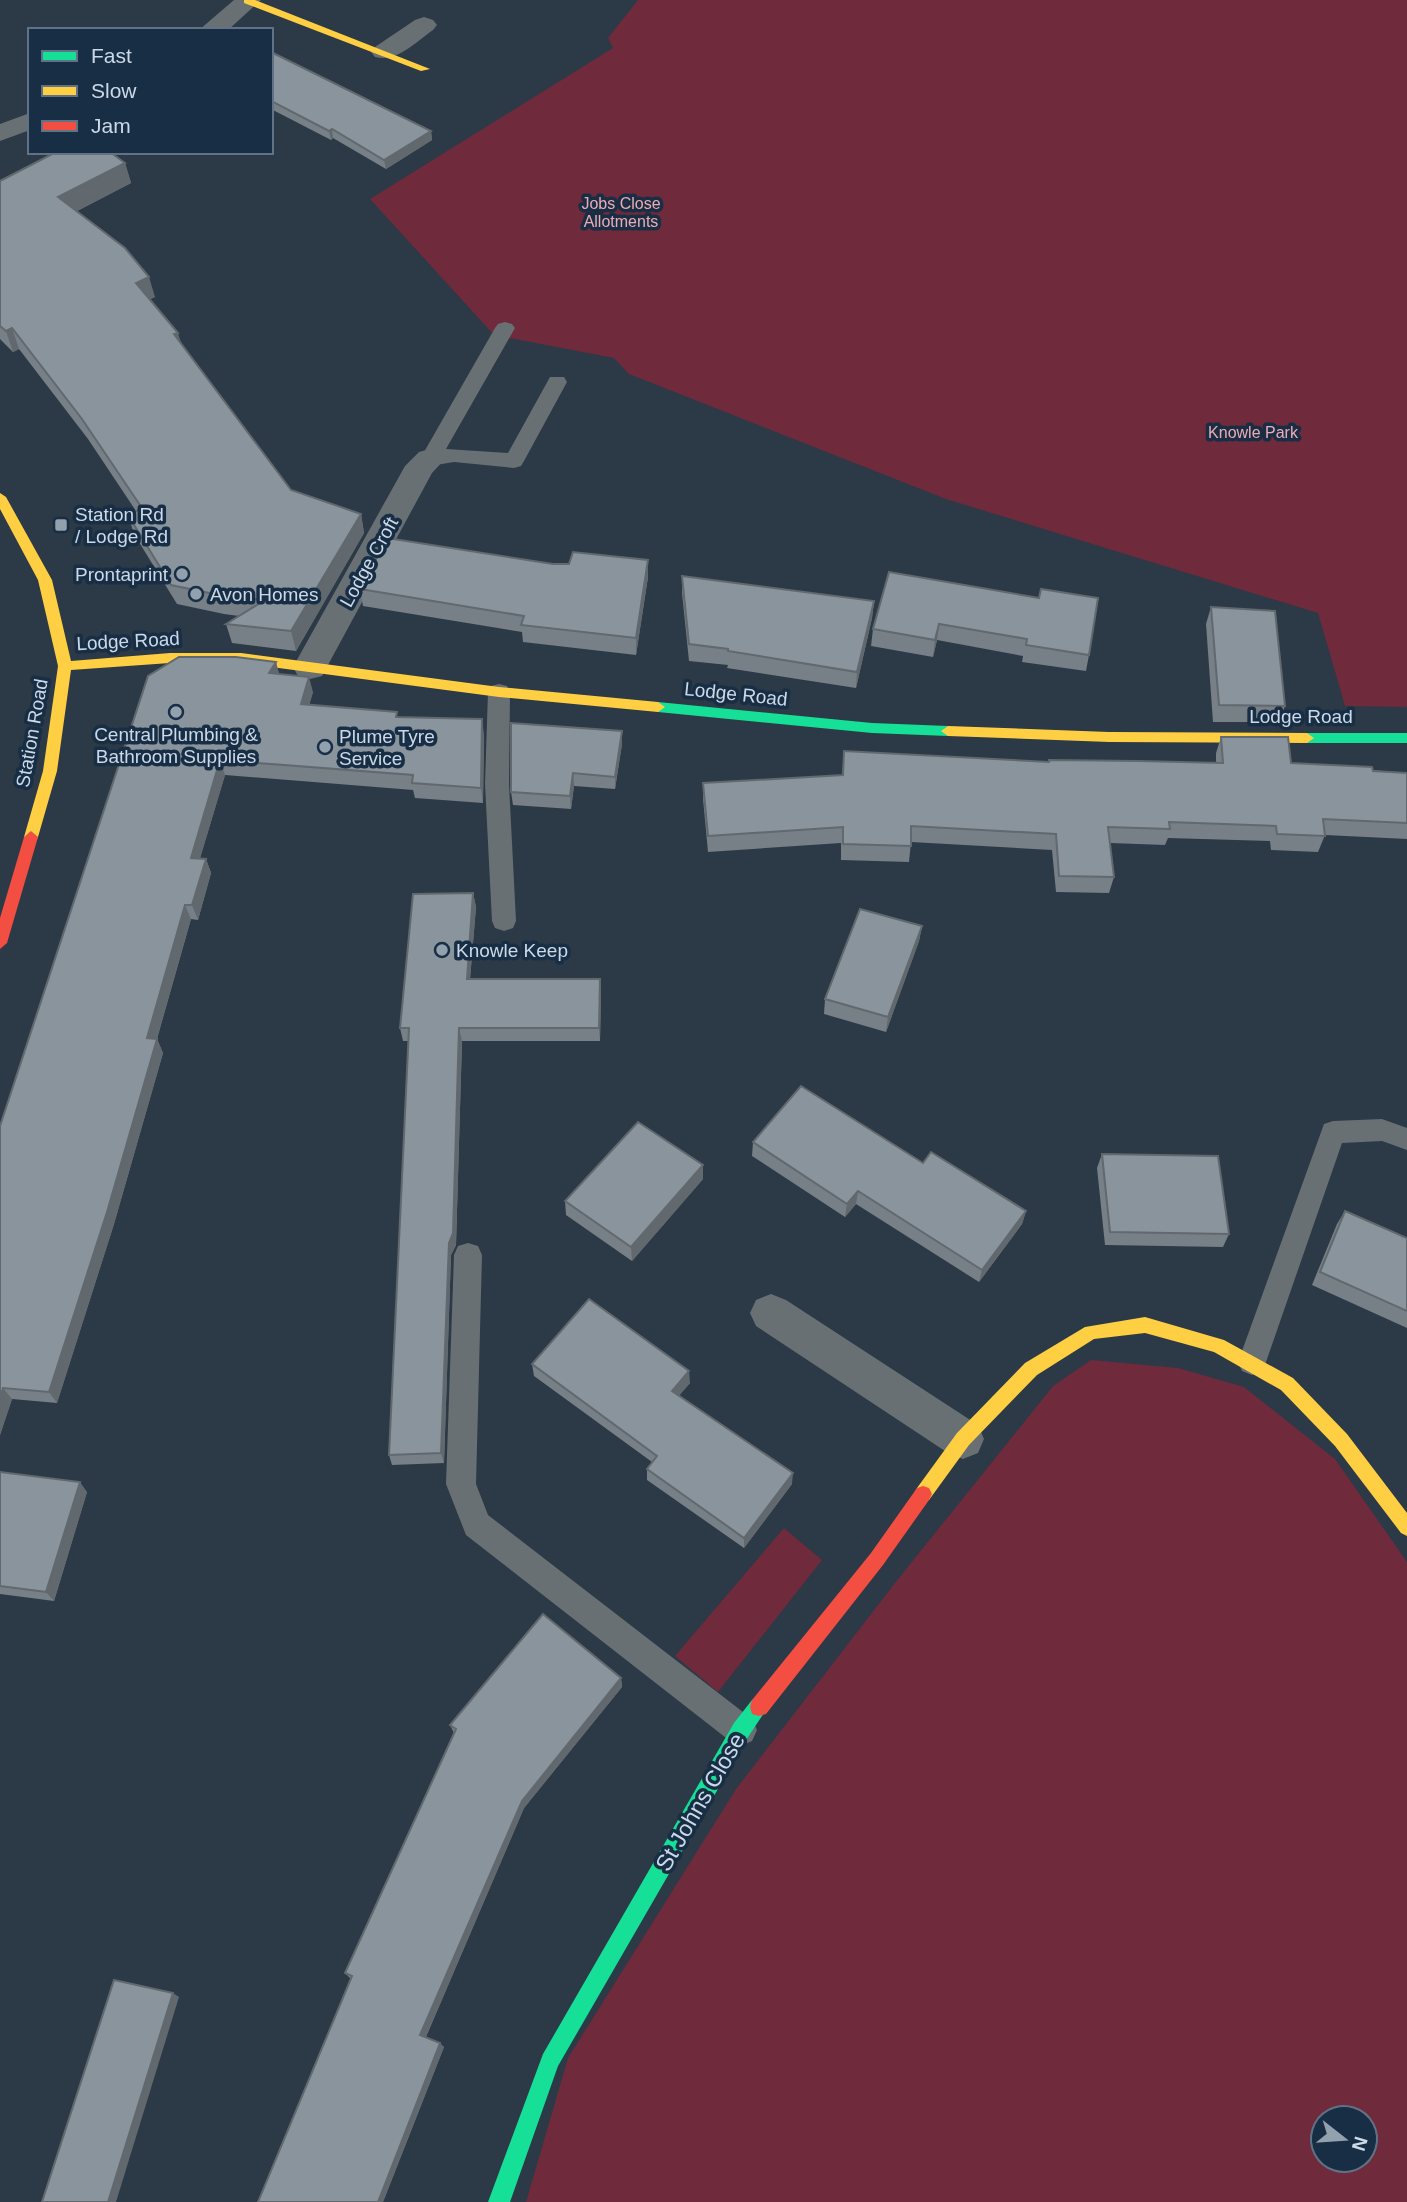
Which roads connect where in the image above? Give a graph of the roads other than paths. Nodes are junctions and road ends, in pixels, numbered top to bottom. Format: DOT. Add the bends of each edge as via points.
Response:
graph roads {
  1 [pos="248,1"];
  2 [pos="424,25"];
  3 [pos="214,28"];
  4 [pos="384,52"];
  5 [pos="425,69"];
  6 [pos="28,122"];
  7 [pos="0,133"];
  8 [pos="505,328"];
  9 [pos="557,382"];
  10 [pos="430,459"];
  11 [pos="0,497"];
  12 [pos="65,666"];
  13 [pos="310,667"];
  14 [pos="499,692"];
  15 [pos="1407,738"];
  16 [pos="504,921"];
  17 [pos="0,943"];
  18 [pos="1407,1139"];
  19 [pos="468,1255"];
  20 [pos="771,1313"];
  21 [pos="1252,1362"];
  22 [pos="962,1439"];
  23 [pos="1407,1527"];
  24 [pos="741,1730"];
  25 [pos="499,2202"];
  1 -- 3 [label="street"];
  1 -- 4 [label="street"];
  2 -- 4 [label="street"];
  4 -- 5 [label="street"];
  6 -- 7 [label="street"];
  8 -- 10 [label="lane"];
  9 -- 10 [label="lane" via="514,461 454,455"];
  10 -- 13 [label="street, Lodge Croft" via="420,466"];
  11 -- 12 [label="street, Station Road" via="45,580"];
  12 -- 13 [label="street, Lodge Road" via="241,658"];
  12 -- 17 [label="street, Station Road" via="50,771"];
  13 -- 14 [label="street, Lodge Road"];
  14 -- 15 [label="street, Lodge Road" via="872,728 1110,737"];
  14 -- 16 [label="lane" via="497,785"];
  18 -- 21 [label="lane" via="1382,1130 1333,1132"];
  19 -- 24 [label="lane" via="461,1484 477,1525"];
  20 -- 22 [label="street"];
  21 -- 22 [label="street, St Johns Close" via="1218,1345 1145,1325 1091,1332 1031,1369"];
  21 -- 23 [label="street, St Johns Close" via="1287,1384 1341,1440"];
  22 -- 24 [label="street, St Johns Close" via="877,1559"];
  24 -- 25 [label="street, St Johns Close" via="550,2060"];
}
